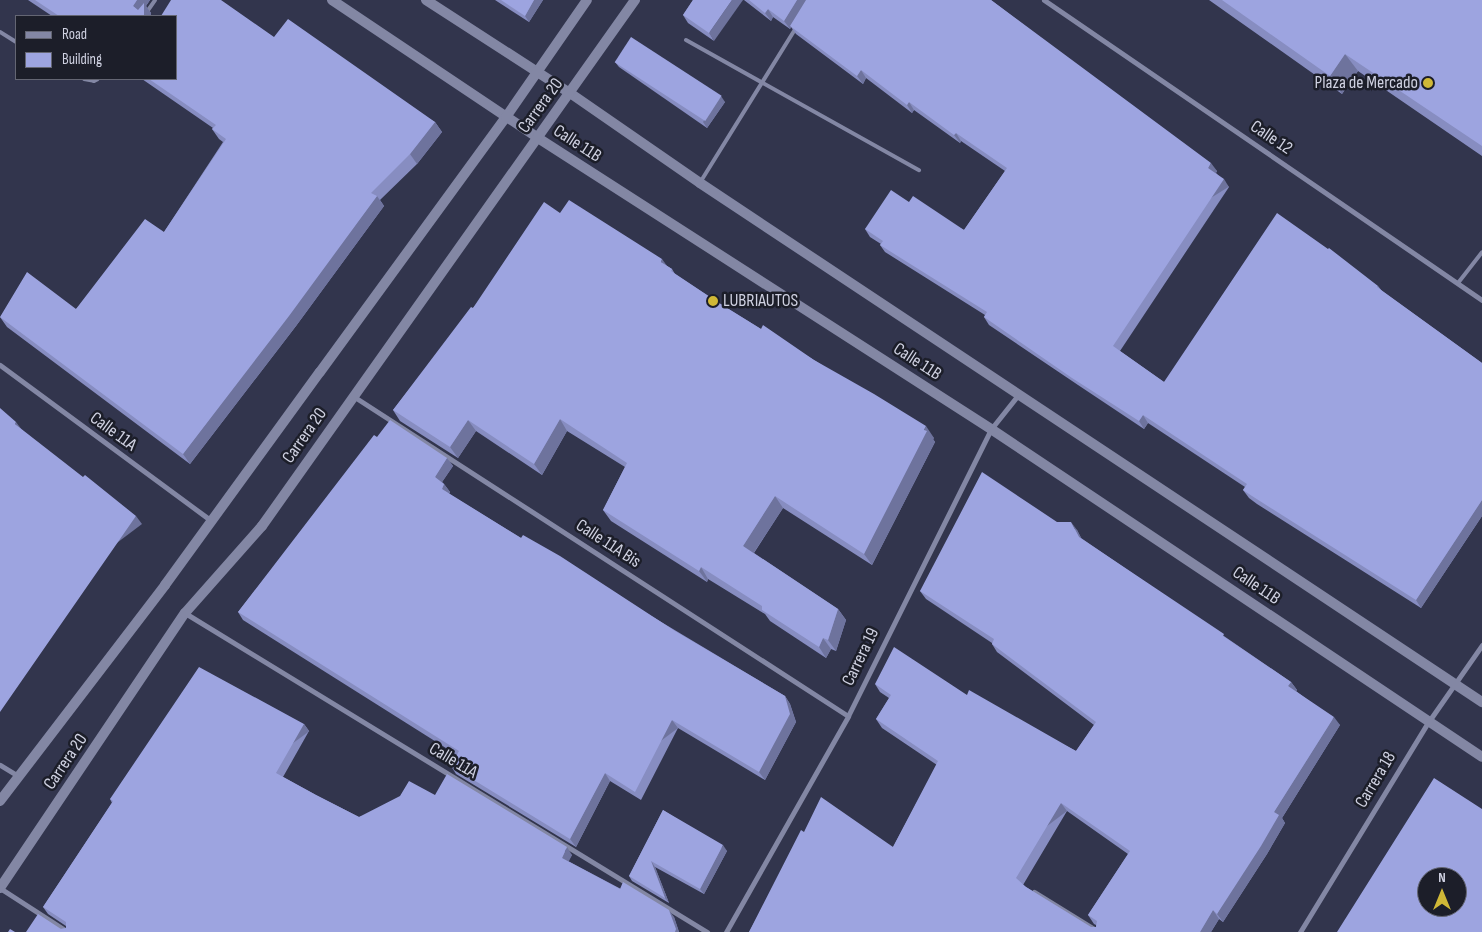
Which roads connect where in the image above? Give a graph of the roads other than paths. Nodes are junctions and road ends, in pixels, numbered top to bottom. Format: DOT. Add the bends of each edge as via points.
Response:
graph roads {
  1 [pos="155,0"];
  2 [pos="332,0"];
  3 [pos="426,0"];
  4 [pos="587,0"];
  5 [pos="635,0"];
  6 [pos="1044,0"];
  7 [pos="145,15"];
  8 [pos="797,25"];
  9 [pos="0,32"];
  10 [pos="686,40"];
  11 [pos="15,41"];
  12 [pos="535,72"];
  13 [pos="762,84"];
  14 [pos="570,93"];
  15 [pos="506,117"];
  16 [pos="538,138"];
  17 [pos="919,170"];
  18 [pos="700,183"];
  19 [pos="1482,252"];
  20 [pos="1458,283"];
  21 [pos="1482,300"];
  22 [pos="0,365"];
  23 [pos="1019,394"];
  24 [pos="353,396"];
  25 [pos="990,429"];
  26 [pos="210,520"];
  27 [pos="185,613"];
  28 [pos="1482,645"];
  29 [pos="1456,684"];
  30 [pos="1482,702"];
  31 [pos="848,716"];
  32 [pos="1429,721"];
  33 [pos="1482,757"];
  34 [pos="0,765"];
  35 [pos="18,776"];
  36 [pos="0,801"];
  37 [pos="0,888"];
  38 [pos="1034,892"];
  39 [pos="68,932"];
  40 [pos="707,932"];
  41 [pos="726,932"];
  42 [pos="1099,932"];
  43 [pos="1300,932"];
  1 -- 7 [label="lane"];
  2 -- 15 [label="street, Calle 11B"];
  3 -- 12 [label="street, Calle 11B"];
  4 -- 12 [label="street, Carrera 20"];
  5 -- 14 [label="street, Carrera 20"];
  6 -- 20 [label="street, Calle 12"];
  8 -- 13 [label="lane"];
  9 -- 11 [label="lane"];
  10 -- 13 [label="lane"];
  12 -- 14 [label="street, Calle 11B"];
  12 -- 15 [label="street, Carrera 20"];
  13 -- 17 [label="lane"];
  13 -- 18 [label="lane"];
  14 -- 16 [label="street, Carrera 20"];
  14 -- 18 [label="street, Calle 11B"];
  15 -- 16 [label="street, Calle 11B"];
  15 -- 26 [label="street, Carrera 20"];
  16 -- 24 [label="street, Carrera 20"];
  16 -- 25 [label="street, Calle 11B"];
  18 -- 23 [label="street, Calle 11B"];
  19 -- 20 [label="lane"];
  20 -- 21 [label="street, Calle 12"];
  22 -- 26 [label="street, Calle 11A"];
  23 -- 25 [label="street, Carrera 19"];
  23 -- 29 [label="street, Calle 11B"];
  24 -- 27 [label="street, Carrera 20" via="262,526"];
  24 -- 31 [label="street, Calle 11A Bis"];
  25 -- 31 [label="street, Carrera 19"];
  25 -- 32 [label="street, Calle 11B"];
  26 -- 35 [label="street, Carrera 20"];
  27 -- 37 [label="street, Carrera 20"];
  27 -- 40 [label="street, Calle 11A"];
  28 -- 29 [label="street, Carrera 18"];
  29 -- 30 [label="street, Calle 11B"];
  29 -- 32 [label="street, Carrera 18"];
  31 -- 41 [label="street, Carrera 19"];
  32 -- 33 [label="street, Calle 11B"];
  32 -- 43 [label="street, Carrera 18"];
  34 -- 35 [label="street"];
  35 -- 36 [label="street, Carrera 20"];
  37 -- 39 [label="street"];
  38 -- 42 [label="street"];
}
